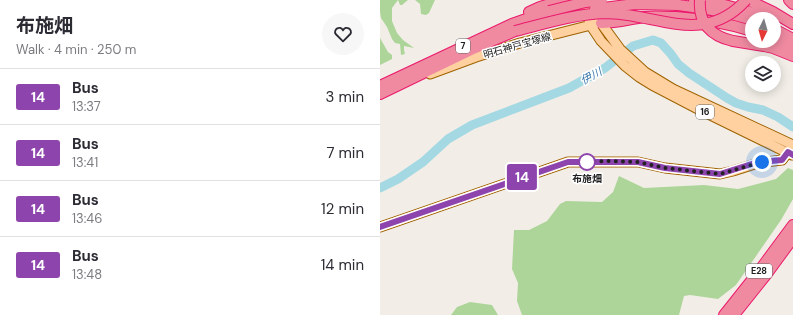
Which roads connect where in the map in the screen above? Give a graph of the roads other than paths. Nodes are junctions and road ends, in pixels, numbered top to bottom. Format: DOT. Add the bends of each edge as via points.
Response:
graph roads {
  1 [pos="563,0"];
  2 [pos="582,0"];
  3 [pos="592,0"];
  4 [pos="602,0"];
  5 [pos="694,0"];
  6 [pos="700,0"];
  7 [pos="747,0"];
  8 [pos="789,0"];
  9 [pos="793,4"];
  10 [pos="748,12"];
  11 [pos="745,18"];
  12 [pos="601,23"];
  13 [pos="793,24"];
  14 [pos="781,25"];
  15 [pos="591,26"];
  16 [pos="745,28"];
  17 [pos="515,31"];
  18 [pos="793,31"];
  19 [pos="781,33"];
  20 [pos="793,39"];
  21 [pos="781,41"];
  22 [pos="793,46"];
  23 [pos="616,51"];
  24 [pos="449,53"];
  25 [pos="793,56"];
  26 [pos="380,86"];
  27 [pos="380,94"];
  28 [pos="380,98"];
  29 [pos="792,150"];
  30 [pos="793,225"];
  31 [pos="380,227"];
  32 [pos="793,238"];
  33 [pos="724,315"];
  34 [pos="734,315"];
  1 -- 24 [label="highway" via="522,15"];
  2 -- 15 [label="main road"];
  3 -- 12 [label="main road"];
  4 -- 24 [label="highway, 7, bridge" via="565,7 512,24"];
  5 -- 10 [label="highway" via="714,2"];
  6 -- 25 [label="highway, bridge" via="703,20 718,36 768,47"];
  7 -- 13 [label="highway"];
  7 -- 17 [label="highway, bridge" via="732,14 705,24 677,25 604,13 576,16"];
  8 -- 9 [label="highway"];
  11 -- 17 [label="highway, 7, bridge" via="707,8 635,4 567,14"];
  12 -- 15 [label="main road, 明石神戸宝塚線"];
  12 -- 16 [label="highway" via="666,17 699,19"];
  12 -- 23 [label="main road, 16"];
  14 -- 18 [label="highway"];
  15 -- 23 [label="main road, 16" via="602,41"];
  15 -- 28 [label="main road, 明石神戸宝塚線" via="520,43 476,57 428,75"];
  17 -- 27 [label="highway, 7"];
  19 -- 20 [label="highway"];
  21 -- 22 [label="highway"];
  23 -- 29 [label="main road, 16" via="629,64 672,89"];
  24 -- 26 [label="highway, 7"];
  29 -- 31 [label="main road, 16" via="782,160 758,162 720,174 665,168 638,162 568,162"];
  30 -- 33 [label="highway, E28"];
  32 -- 34 [label="highway, E28"];
}
